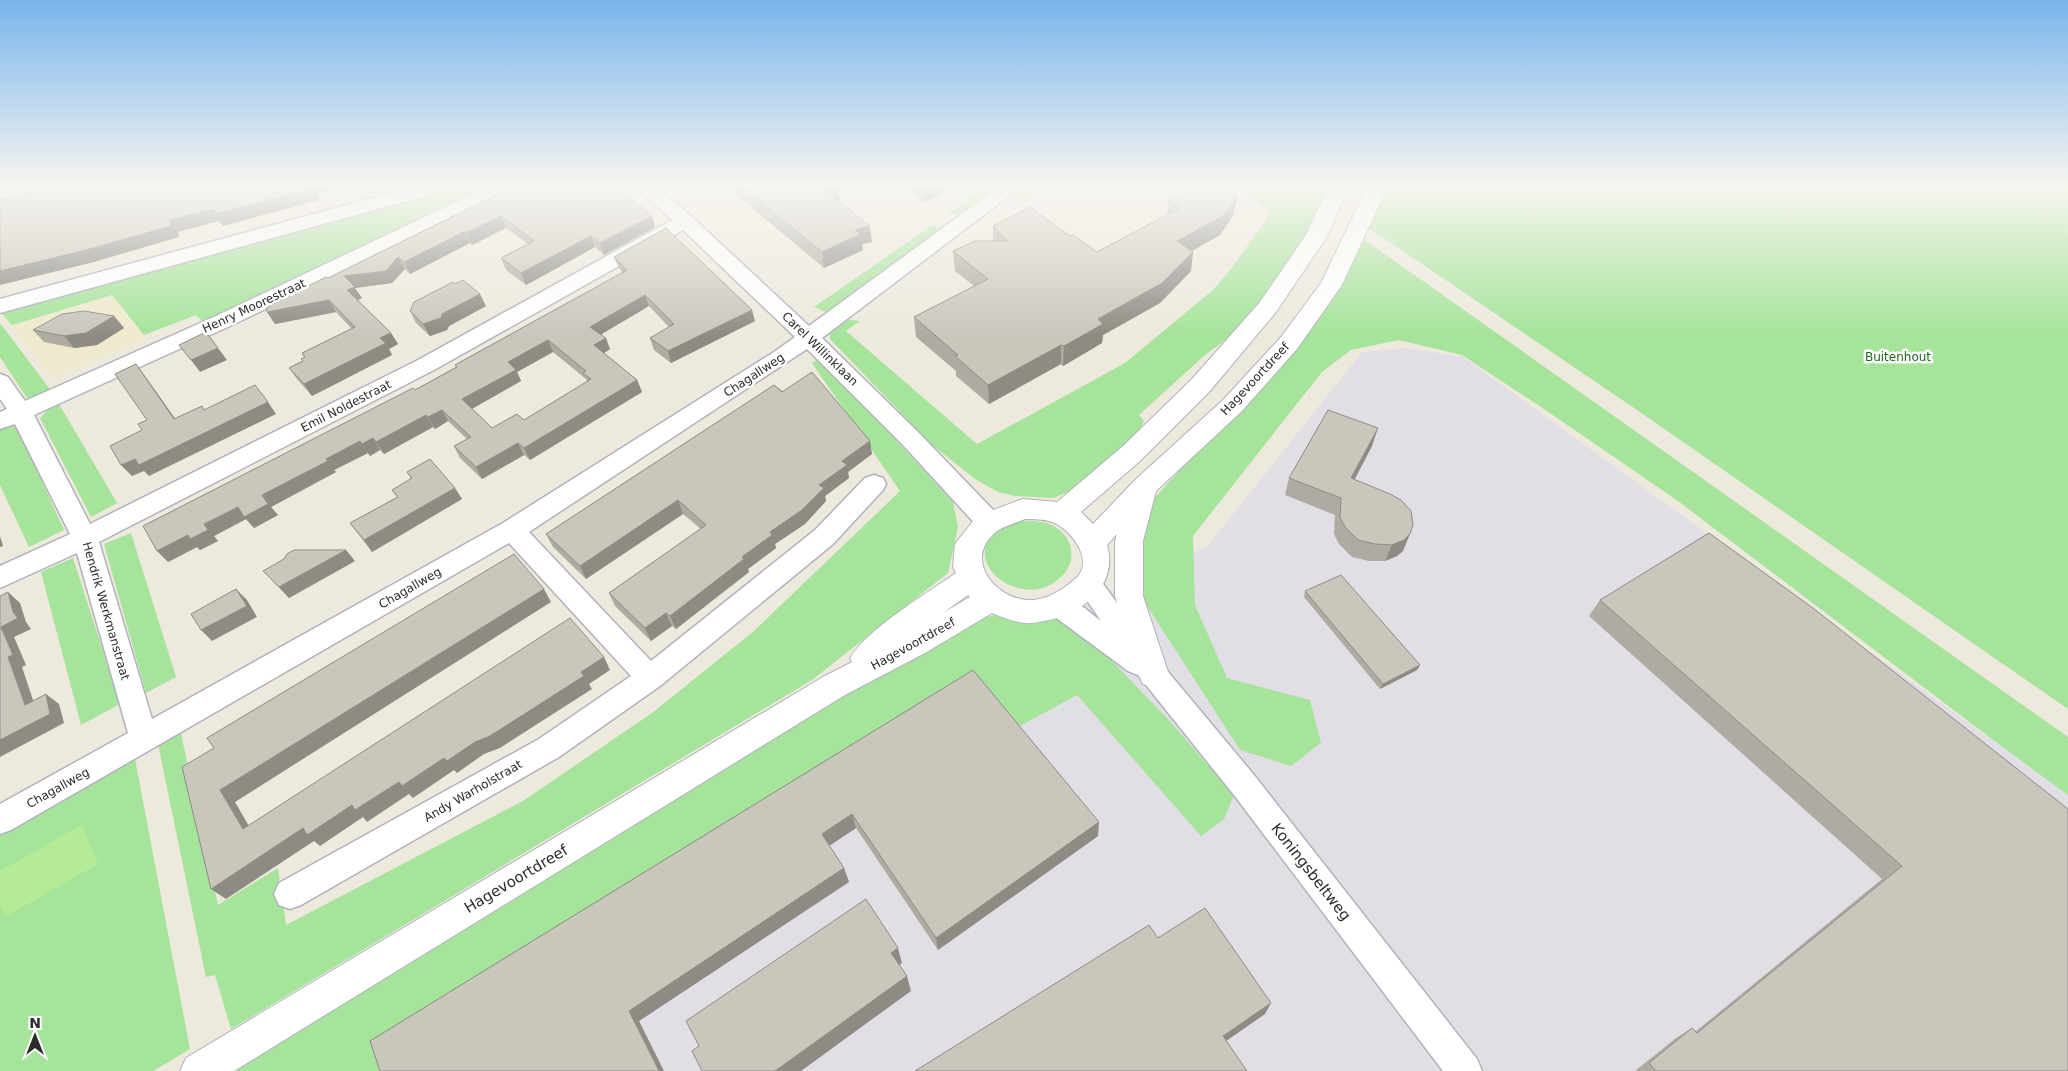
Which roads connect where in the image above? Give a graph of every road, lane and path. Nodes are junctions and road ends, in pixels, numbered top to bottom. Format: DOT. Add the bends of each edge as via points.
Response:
graph roads {
  1 [pos="257,236"];
  2 [pos="401,236"];
  3 [pos="658,236"];
  4 [pos="701,236"];
  5 [pos="946,236"];
  6 [pos="1316,236"];
  7 [pos="1354,236"];
  8 [pos="0,306"];
  9 [pos="810,338"];
  10 [pos="0,382"];
  11 [pos="11,416"];
  12 [pos="874,484"];
  13 [pos="1144,488"];
  14 [pos="1061,514"];
  15 [pos="988,521"];
  16 [pos="512,530"];
  17 [pos="85,538"];
  18 [pos="1093,542"];
  19 [pos="0,578"];
  20 [pos="970,578"];
  21 [pos="1090,584"];
  22 [pos="990,600"];
  23 [pos="1060,606"];
  24 [pos="1154,674"];
  25 [pos="650,678"];
  26 [pos="834,686"];
  27 [pos="144,740"];
  28 [pos="0,820"];
  29 [pos="290,894"];
  30 [pos="214,1062"];
  31 [pos="1465,1071"];
  1 -- 8 [label="street"];
  2 -- 11 [label="street, Henry Moorestraat" via="223,321"];
  3 -- 17 [label="street, Emil Noldestraat" via="426,365"];
  4 -- 9 [label="street, Carel Willinklaan"];
  5 -- 9 [label="street, Chagallweg"];
  6 -- 14 [label="main road" via="1268,307 1202,385"];
  7 -- 13 [label="main road, Hagevoortdreef" via="1330,285 1289,343 1232,406"];
  9 -- 15 [label="street, Carel Willinklaan" via="924,451"];
  9 -- 16 [label="street, Chagallweg"];
  10 -- 11 [label="street, Hendrik Werkmanstraat"];
  11 -- 17 [label="street, Hendrik Werkmanstraat"];
  12 -- 25 [label="street, Andy Warholstraat" via="824,537"];
  13 -- 18 [label="main road, Hagevoortdreef"];
  13 -- 24 [label="main road" via="1129,541 1129,596"];
  14 -- 15 [label="main road" via="1023,509"];
  14 -- 18 [label="main road" via="1074,521"];
  15 -- 20 [label="main road" via="968,547 966,563"];
  16 -- 25 [label="street"];
  16 -- 27 [label="street, Chagallweg"];
  17 -- 19 [label="street, Emil Noldestraat"];
  17 -- 27 [label="street, Hendrik Werkmanstraat"];
  18 -- 21 [label="main road" via="1096,563"];
  20 -- 22 [label="main road"];
  20 -- 26 [label="main road, Hagevoortdreef" via="899,628"];
  21 -- 23 [label="main road" via="1077,597"];
  21 -- 24 [label="street, Koningsbeltweg"];
  22 -- 23 [label="main road" via="1006,608 1024,611"];
  22 -- 26 [label="main road, Hagevoortdreef" via="916,644"];
  23 -- 24 [label="street, Koningsbeltweg"];
  24 -- 31 [label="street, Koningsbeltweg"];
  25 -- 29 [label="street, Andy Warholstraat" via="550,748"];
  26 -- 30 [label="main road, Hagevoortdreef"];
  27 -- 28 [label="street, Chagallweg"];
}
